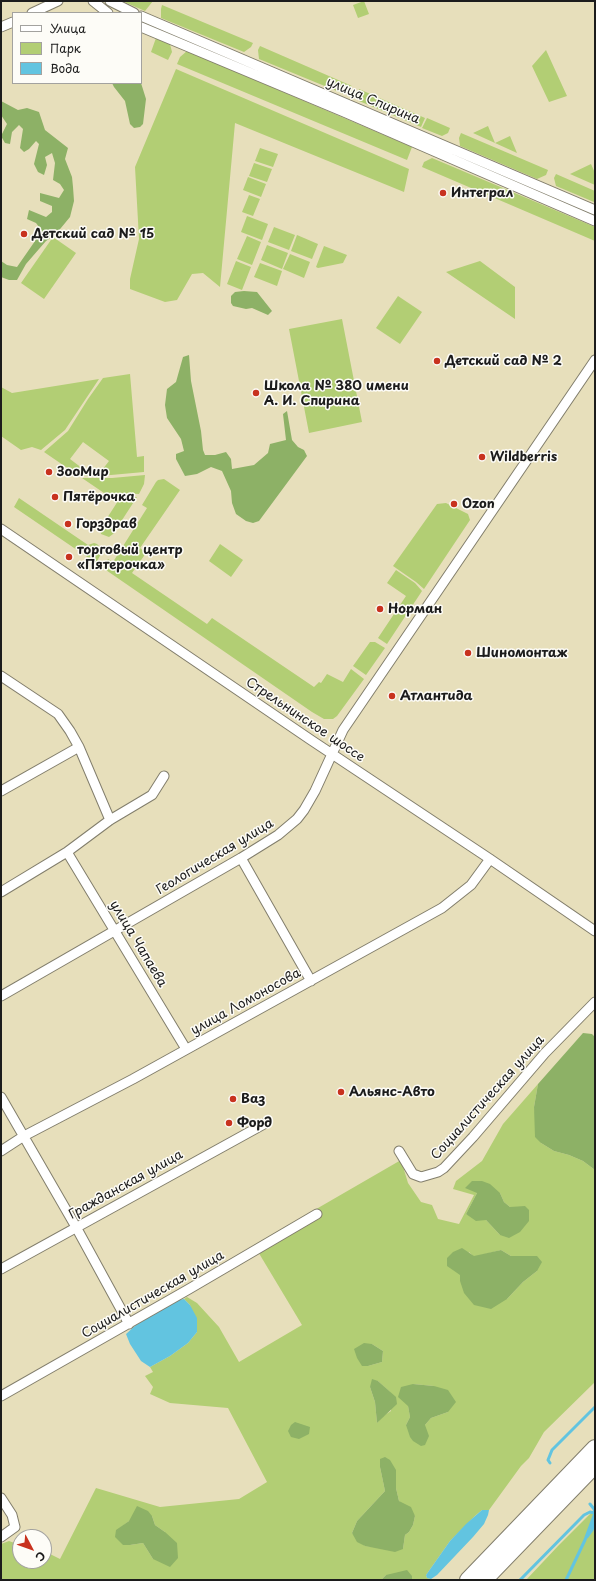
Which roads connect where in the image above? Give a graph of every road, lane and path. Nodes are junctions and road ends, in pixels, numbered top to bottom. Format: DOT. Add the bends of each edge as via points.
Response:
graph roads {
  1 [pos="58,1"];
  2 [pos="93,1"];
  3 [pos="110,1"];
  4 [pos="34,12"];
  5 [pos="107,12"];
  6 [pos="132,12"];
  7 [pos="142,16"];
  8 [pos="12,22"];
  9 [pos="1,27"];
  10 [pos="142,28"];
  11 [pos="595,210"];
  12 [pos="595,221"];
  13 [pos="595,360"];
  14 [pos="1,528"];
  15 [pos="1,676"];
  16 [pos="79,747"];
  17 [pos="332,754"];
  18 [pos="164,776"];
  19 [pos="1,791"];
  20 [pos="110,820"];
  21 [pos="67,852"];
  22 [pos="241,858"];
  23 [pos="490,859"];
  24 [pos="1,892"];
  25 [pos="115,930"];
  26 [pos="595,931"];
  27 [pos="311,981"];
  28 [pos="1,996"];
  29 [pos="595,1002"];
  30 [pos="186,1050"];
  31 [pos="1,1097"];
  32 [pos="264,1124"];
  33 [pos="24,1136"];
  34 [pos="1,1151"];
  35 [pos="399,1151"];
  36 [pos="317,1214"];
  37 [pos="76,1227"];
  38 [pos="1,1269"];
  39 [pos="129,1324"];
  40 [pos="1,1396"];
  41 [pos="595,1448"];
  42 [pos="595,1465"];
  43 [pos="1,1498"];
  44 [pos="1,1537"];
  45 [pos="468,1580"];
  46 [pos="484,1580"];
  1 -- 4 [label="street"];
  2 -- 5 [label="street"];
  3 -- 6 [label="street"];
  7 -- 11 [label="street, улица Спирина"];
  8 -- 9 [label="street"];
  10 -- 12 [label="street, улица Спирина" via="344,112"];
  13 -- 17 [label="street, Геологическая улица" via="343,730"];
  14 -- 17 [label="street, Стрельнинское шоссе"];
  15 -- 16 [label="street" via="58,714"];
  16 -- 19 [label="street"];
  16 -- 20 [label="street"];
  17 -- 22 [label="street, Геологическая улица" via="310,801 297,819 278,835"];
  17 -- 23 [label="street, Стрельнинское шоссе"];
  18 -- 20 [label="street" via="152,795"];
  20 -- 21 [label="street"];
  21 -- 24 [label="street"];
  21 -- 25 [label="street, улица Чапаева"];
  22 -- 25 [label="street, Геологическая улица"];
  22 -- 27 [label="street"];
  23 -- 26 [label="street, Стрельнинское шоссе"];
  23 -- 27 [label="street, улица Ломоносова" via="471,885 442,908"];
  25 -- 28 [label="street, Геологическая улица"];
  25 -- 30 [label="street, улица Чапаева"];
  27 -- 30 [label="street, улица Ломоносова"];
  29 -- 35 [label="street, Социалистическая улица" via="545,1053 444,1168 421,1177 413,1174"];
  30 -- 33 [label="street, улица Ломоносова"];
  31 -- 33 [label="street"];
  32 -- 37 [label="street, Гражданская улица"];
  33 -- 34 [label="street, улица Ломоносова"];
  33 -- 37 [label="street"];
  36 -- 39 [label="street, Социалистическая улица"];
  37 -- 38 [label="street, Гражданская улица"];
  37 -- 39 [label="street"];
  39 -- 40 [label="street, Социалистическая улица"];
  41 -- 45 [label="highway"];
  42 -- 46 [label="highway"];
  43 -- 44 [label="street" via="12,1514 16,1527"];
}
